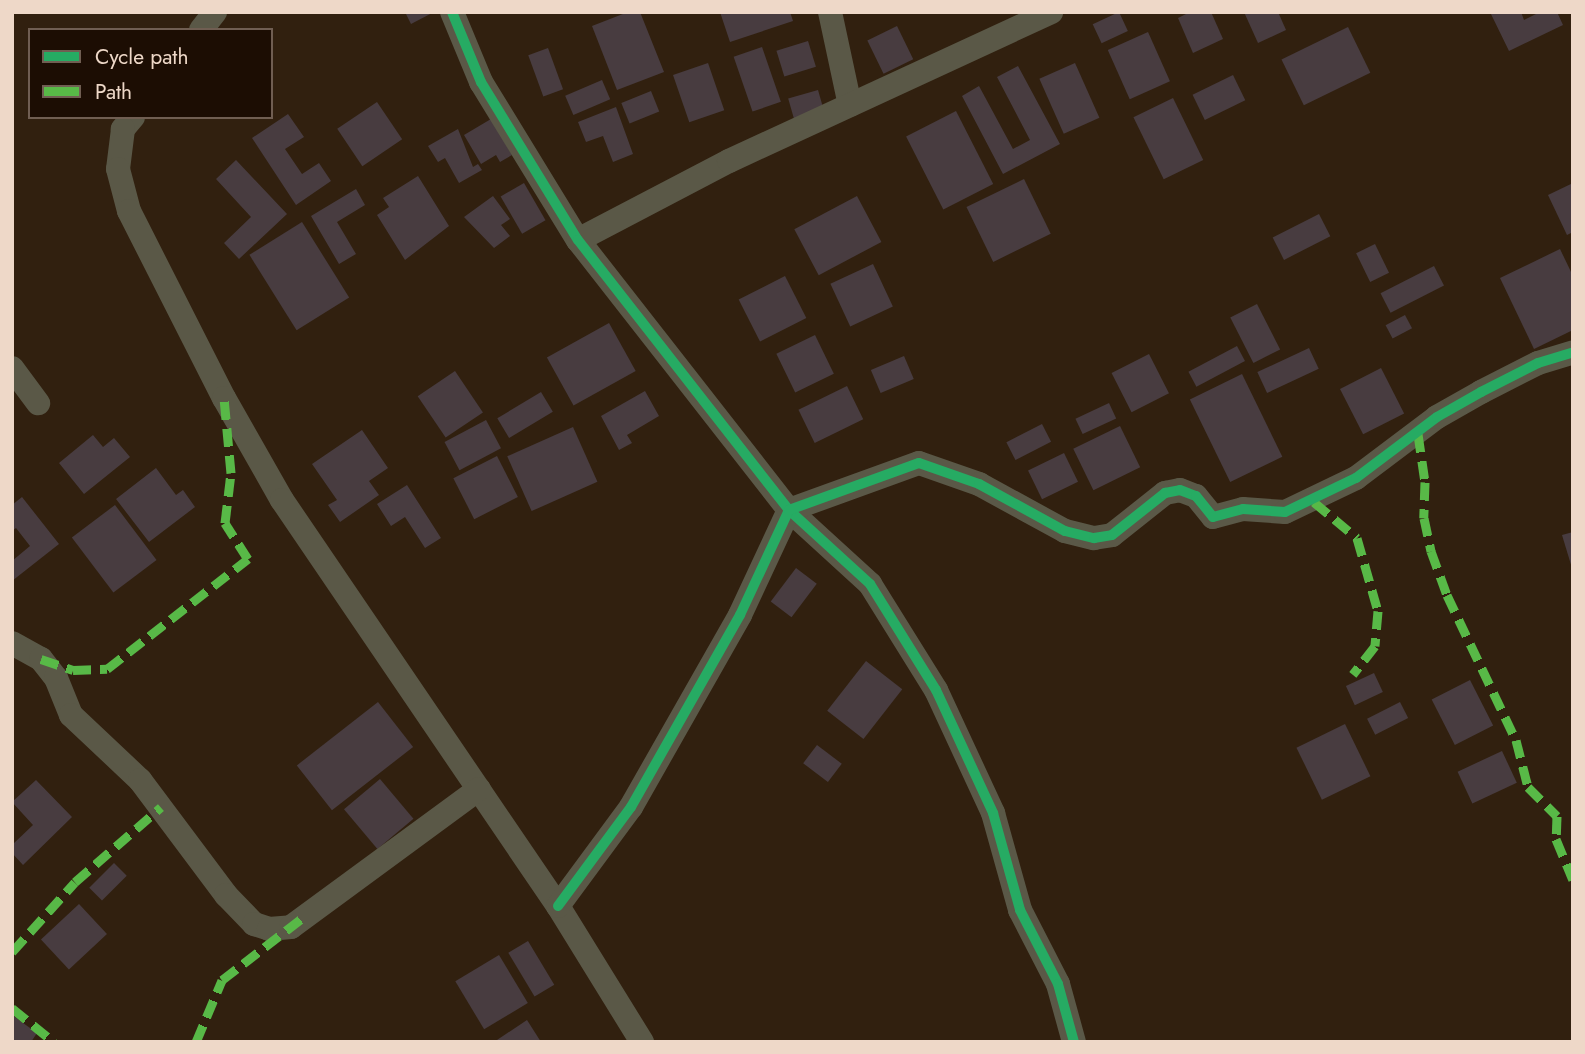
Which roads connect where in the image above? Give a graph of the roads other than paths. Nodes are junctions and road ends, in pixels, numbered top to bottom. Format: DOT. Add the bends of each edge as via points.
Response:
graph roads {
  1 [pos="215,12"];
  2 [pos="452,12"];
  3 [pos="830,12"];
  4 [pos="1051,12"];
  5 [pos="203,28"];
  6 [pos="850,106"];
  7 [pos="131,119"];
  8 [pos="578,240"];
  9 [pos="1573,352"];
  10 [pos="12,368"];
  11 [pos="38,403"];
  12 [pos="789,510"];
  13 [pos="12,643"];
  14 [pos="479,789"];
  15 [pos="558,906"];
  16 [pos="642,1042"];
  17 [pos="1074,1042"];
  1 -- 5 [label="street"];
  2 -- 8 [label="street" via="481,82"];
  3 -- 6 [label="street"];
  4 -- 6 [label="street"];
  6 -- 8 [label="street"];
  7 -- 14 [label="street" via="123,130 118,169 129,211 224,398 282,500"];
  8 -- 12 [label="street"];
  9 -- 12 [label="street" via="1538,363 1481,392 1437,418 1356,478 1314,502 1285,512 1243,509 1213,517 1196,496 1180,490 1165,493 1112,535 1094,538 1065,531 979,484 919,463"];
  10 -- 11 [label="street"];
  12 -- 15 [label="street" via="740,615 631,807"];
  12 -- 17 [label="street" via="870,584 936,690 993,813 1020,910 1058,984"];
  13 -- 14 [label="street" via="41,659 71,715 139,780 226,895 254,924 269,929 291,927"];
  14 -- 15 [label="street"];
  15 -- 16 [label="street"];
}
